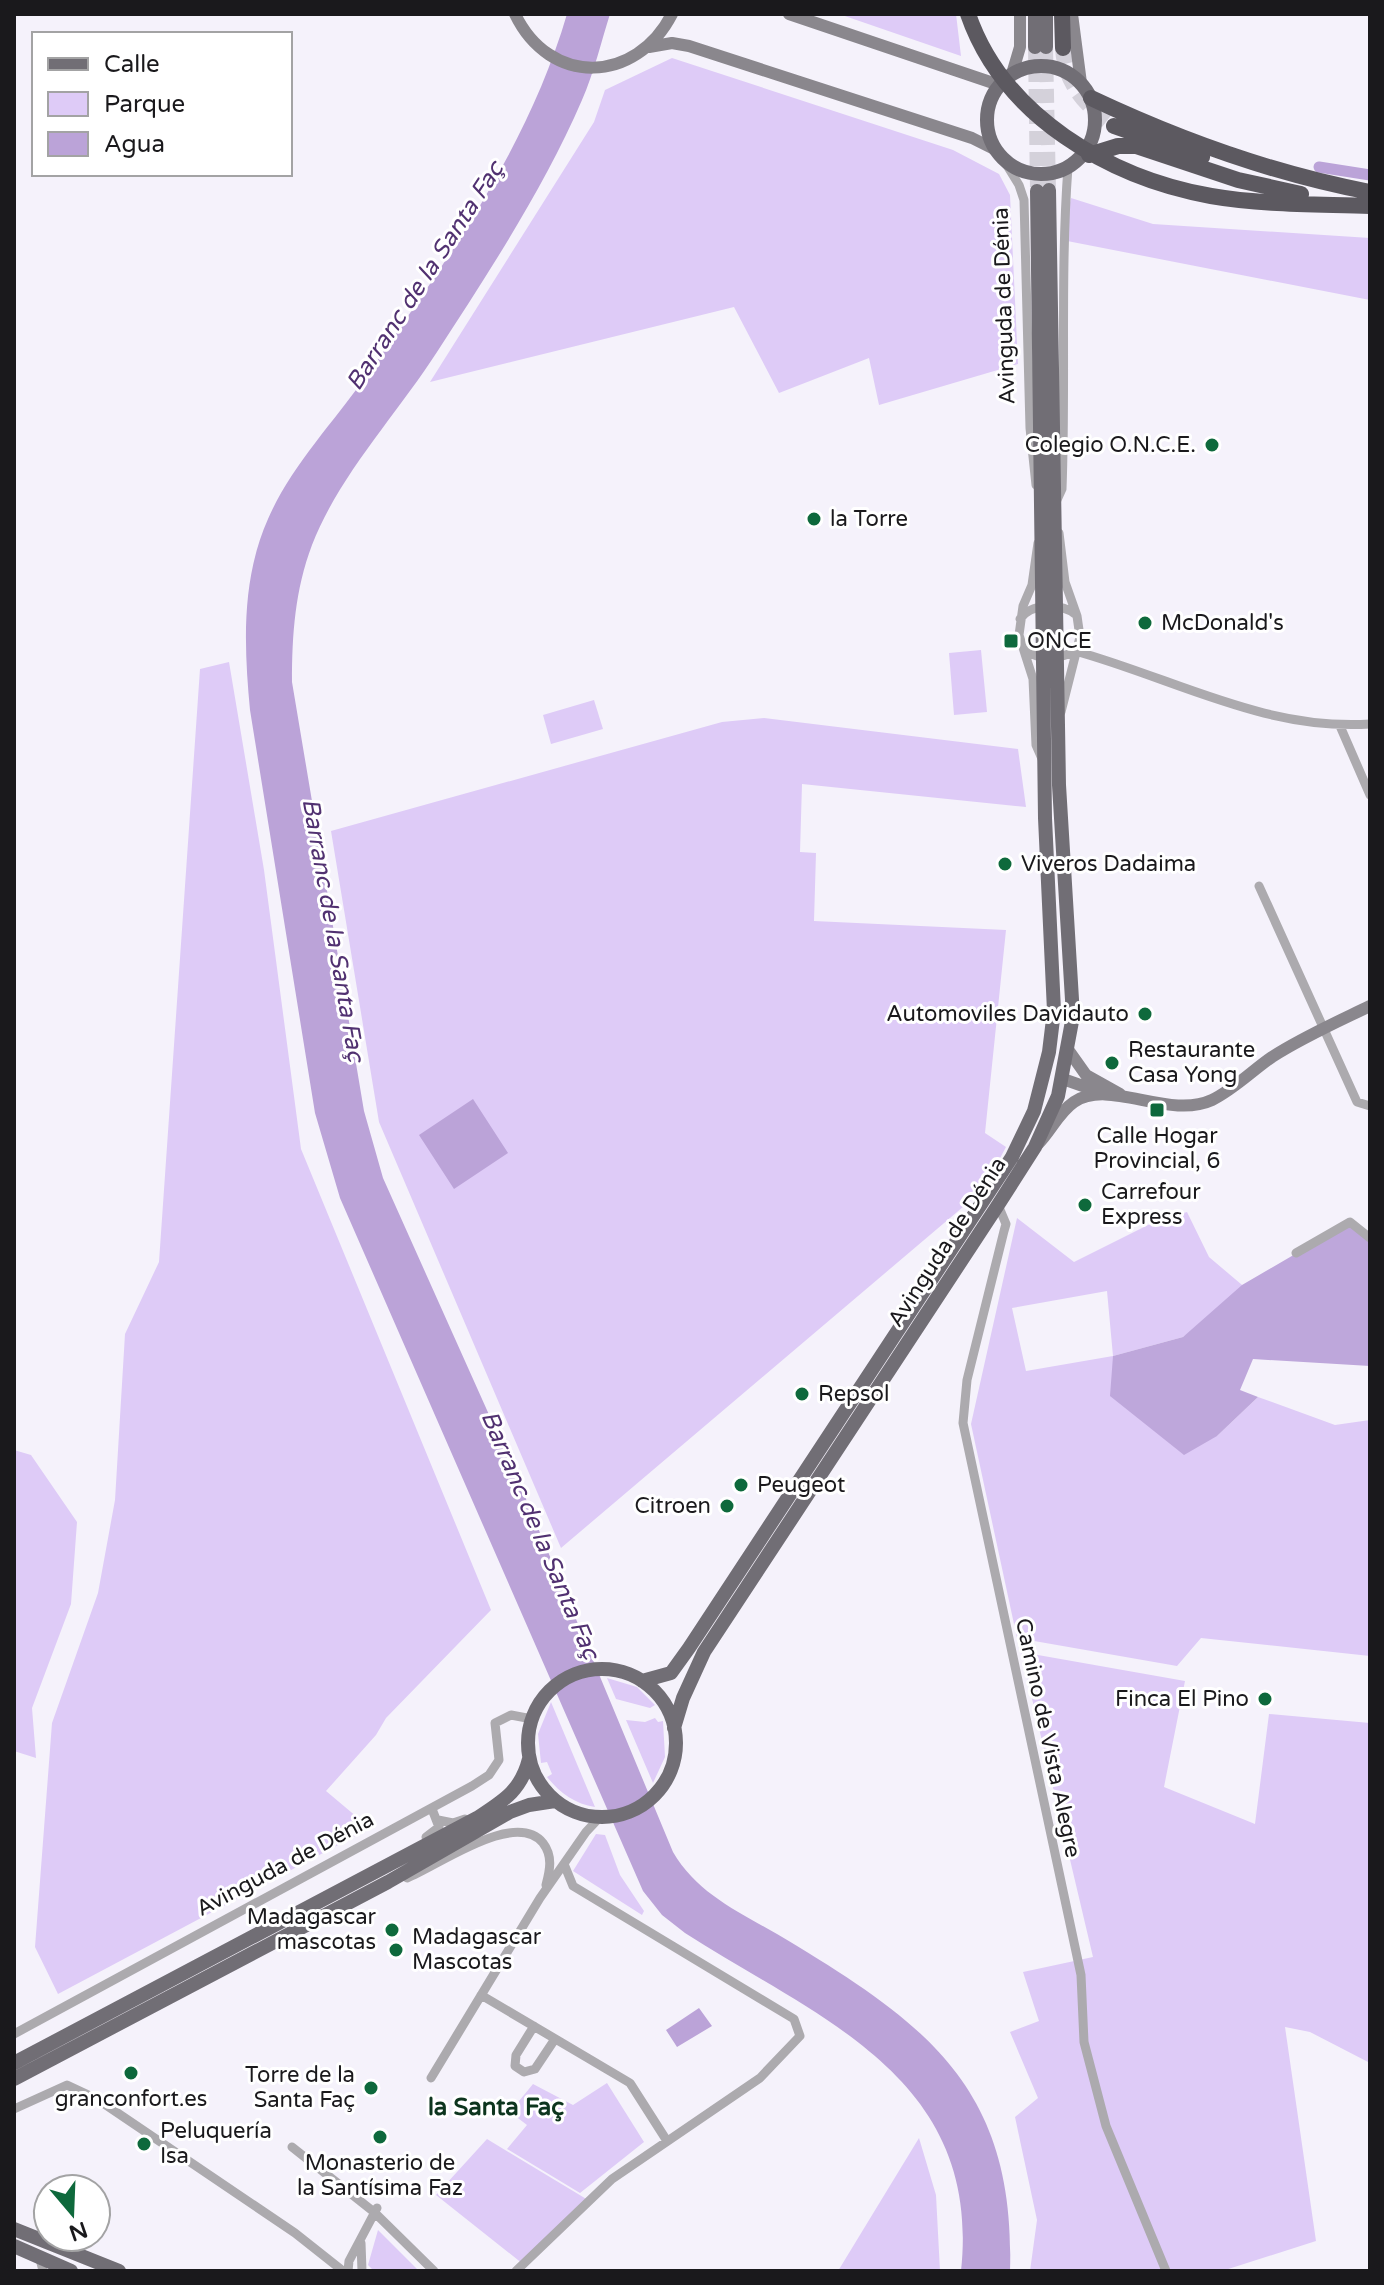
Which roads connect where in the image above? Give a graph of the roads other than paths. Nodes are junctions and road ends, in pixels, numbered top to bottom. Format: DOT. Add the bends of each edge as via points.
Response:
graph roads {
  1 [pos="515,14"];
  2 [pos="672,14"];
  3 [pos="789,14"];
  4 [pos="968,14"];
  5 [pos="1020,14"];
  6 [pos="1035,14"];
  7 [pos="1046,14"];
  8 [pos="1062,14"];
  9 [pos="1072,14"];
  10 [pos="649,47"];
  11 [pos="1048,47"];
  12 [pos="1012,74"];
  13 [pos="1081,83"];
  14 [pos="999,85"];
  15 [pos="1091,98"];
  16 [pos="1114,126"];
  17 [pos="999,154"];
  18 [pos="1074,162"];
  19 [pos="1043,190"];
  20 [pos="1370,194"];
  21 [pos="1370,205"];
  22 [pos="1050,510"];
  23 [pos="1041,530"];
  24 [pos="1049,607"];
  25 [pos="1077,616"];
  26 [pos="1020,619"];
  27 [pos="1020,643"];
  28 [pos="1075,651"];
  29 [pos="1050,658"];
  30 [pos="1058,723"];
  31 [pos="1370,724"];
  32 [pos="1340,726"];
  33 [pos="1044,764"];
  34 [pos="1370,795"];
  35 [pos="1259,886"];
  36 [pos="1052,972"];
  37 [pos="1370,1006"];
  38 [pos="1323,1029"];
  39 [pos="1069,1051"];
  40 [pos="1063,1079"];
  41 [pos="1110,1096"];
  42 [pos="1126,1098"];
  43 [pos="1370,1106"];
  44 [pos="1035,1147"];
  45 [pos="998,1205"];
  46 [pos="1370,1238"];
  47 [pos="1296,1253"];
  48 [pos="642,1681"];
  49 [pos="532,1719"];
  50 [pos="674,1728"];
  51 [pos="529,1759"];
  52 [pos="555,1801"];
  53 [pos="432,1809"];
  54 [pos="602,1817"];
  55 [pos="477,1818"];
  56 [pos="438,1820"];
  57 [pos="398,1862"];
  58 [pos="564,1864"];
  59 [pos="388,1882"];
  60 [pos="573,1886"];
  61 [pos="544,1893"];
  62 [pos="481,1995"];
  63 [pos="534,2026"];
  64 [pos="14,2034"];
  65 [pos="555,2039"];
  66 [pos="14,2063"];
  67 [pos="431,2078"];
  68 [pos="14,2079"];
  69 [pos="14,2109"];
  70 [pos="667,2141"];
  71 [pos="292,2147"];
  72 [pos="376,2210"];
  73 [pos="14,2229"];
  74 [pos="361,2242"];
  75 [pos="14,2246"];
  76 [pos="42,2265"];
  77 [pos="71,2271"];
  78 [pos="119,2271"];
  79 [pos="345,2271"];
  80 [pos="362,2271"];
  81 [pos="434,2271"];
  82 [pos="516,2271"];
  83 [pos="1166,2271"];
  1 -- 10 [label="main road" via="533,42 570,64 597,68 630,59"];
  2 -- 10 [label="main road"];
  3 -- 14 [label="main road"];
  4 -- 21 [label="highway" via="1013,92 1047,124 1104,161 1174,187 1248,200"];
  5 -- 12 [label="main road" via="1020,47"];
  6 -- 11 [label="main road"];
  7 -- 11 [label="main road"];
  8 -- 11 [label="highway"];
  9 -- 13 [label="main road"];
  10 -- 17 [label="main road" via="689,46 972,138"];
  12 -- 13 [label="main road" via="1039,65 1054,67"];
  12 -- 14 [label="main road"];
  13 -- 15 [label="main road"];
  14 -- 17 [label="main road" via="986,117"];
  15 -- 18 [label="main road" via="1095,123 1087,147"];
  15 -- 20 [label="highway" via="1164,130"];
  16 -- 20 [label="highway" via="1255,175"];
  17 -- 18 [label="main road" via="1029,173 1050,173"];
  17 -- 22 [label="street, Avinguda de Dénia" via="1024,200 1032,468"];
  18 -- 21 [label="highway" via="1118,146 1136,146 1285,192"];
  18 -- 22 [label="street, Avinguda de Dénia" via="1062,252 1062,489"];
  19 -- 22 [label="main road, Avinguda de Dénia"];
  22 -- 23 [label="main road, Avinguda de Dénia"];
  22 -- 24 [label="main road, Avinguda de Dénia"];
  22 -- 25 [label="street, Avinguda de Dénia"];
  23 -- 24 [label="main road, Avinguda de Dénia"];
  23 -- 26 [label="street, Avinguda de Dénia"];
  24 -- 25 [label="street" via="1066,608"];
  24 -- 26 [label="street"];
  24 -- 29 [label="main road, Avinguda de Dénia"];
  25 -- 28 [label="street, Avinguda de Dénia" via="1080,637"];
  26 -- 27 [label="street, Avinguda de Dénia"];
  27 -- 29 [label="street" via="1027,652"];
  27 -- 33 [label="street, Avinguda de Dénia" via="1033,679 1036,745"];
  28 -- 29 [label="street"];
  28 -- 30 [label="street, Avinguda de Dénia"];
  28 -- 32 [label="street" via="1209,699"];
  29 -- 30 [label="main road, Avinguda de Dénia"];
  29 -- 33 [label="main road, Avinguda de Dénia"];
  30 -- 39 [label="main road, Avinguda de Dénia" via="1071,956"];
  31 -- 32 [label="street"];
  32 -- 34 [label="street"];
  33 -- 36 [label="main road, Avinguda de Dénia"];
  35 -- 38 [label="street"];
  36 -- 40 [label="main road" via="1061,989 1057,1065"];
  36 -- 48 [label="main road, Avinguda de Dénia" via="1049,1052 1034,1111 1012,1157 689,1648 671,1673"];
  37 -- 38 [label="main road"];
  38 -- 42 [label="main road" via="1212,1100 1189,1106"];
  38 -- 43 [label="street" via="1357,1102"];
  39 -- 40 [label="main road, Avinguda de Dénia"];
  39 -- 42 [label="main road" via="1086,1075"];
  40 -- 41 [label="main road"];
  40 -- 44 [label="main road, Avinguda de Dénia"];
  41 -- 42 [label="main road"];
  41 -- 44 [label="main road" via="1074,1102"];
  44 -- 45 [label="main road, Avinguda de Dénia"];
  45 -- 50 [label="main road, Avinguda de Dénia" via="704,1652"];
  45 -- 83 [label="street, Camino de Vista Alegre" via="1006,1224 970,1367 963,1423 1081,1975 1084,2042 1106,2126"];
  46 -- 47 [label="street" via="1350,1222"];
  48 -- 49 [label="main road" via="604,1670 579,1673 548,1693"];
  48 -- 50 [label="main road" via="661,1699"];
  49 -- 51 [label="main road"];
  49 -- 53 [label="street, Avinguda de Dénia" via="501,1717 494,1731 500,1749 496,1768"];
  50 -- 54 [label="main road" via="672,1767 655,1795 627,1813"];
  51 -- 52 [label="main road" via="536,1778"];
  51 -- 55 [label="main road" via="514,1793"];
  52 -- 54 [label="main road" via="576,1813"];
  52 -- 59 [label="main road" via="510,1812"];
  53 -- 56 [label="street"];
  53 -- 64 [label="street, Avinguda de Dénia"];
  54 -- 58 [label="street"];
  55 -- 56 [label="street"];
  55 -- 57 [label="main road"];
  56 -- 57 [label="street" via="437,1831 411,1846"];
  57 -- 66 [label="main road"];
  58 -- 60 [label="street"];
  58 -- 61 [label="street"];
  59 -- 61 [label="street" via="490,1838 525,1833 548,1851"];
  59 -- 68 [label="main road"];
  60 -- 61 [label="street" via="561,1884"];
  60 -- 70 [label="street" via="794,2019 800,2036 760,2078"];
  61 -- 62 [label="street"];
  62 -- 63 [label="street"];
  62 -- 67 [label="street"];
  63 -- 65 [label="street"];
  63 -- 65 [label="street" via="516,2055 515,2066 524,2072 535,2069"];
  65 -- 70 [label="street" via="630,2083"];
  69 -- 79 [label="street" via="67,2085 97,2099"];
  70 -- 82 [label="street" via="612,2179"];
  71 -- 72 [label="street"];
  72 -- 74 [label="street"];
  72 -- 81 [label="street"];
  73 -- 78 [label="main road"];
  74 -- 79 [label="street"];
  74 -- 80 [label="street"];
  75 -- 76 [label="main road"];
  76 -- 77 [label="main road"];
}
